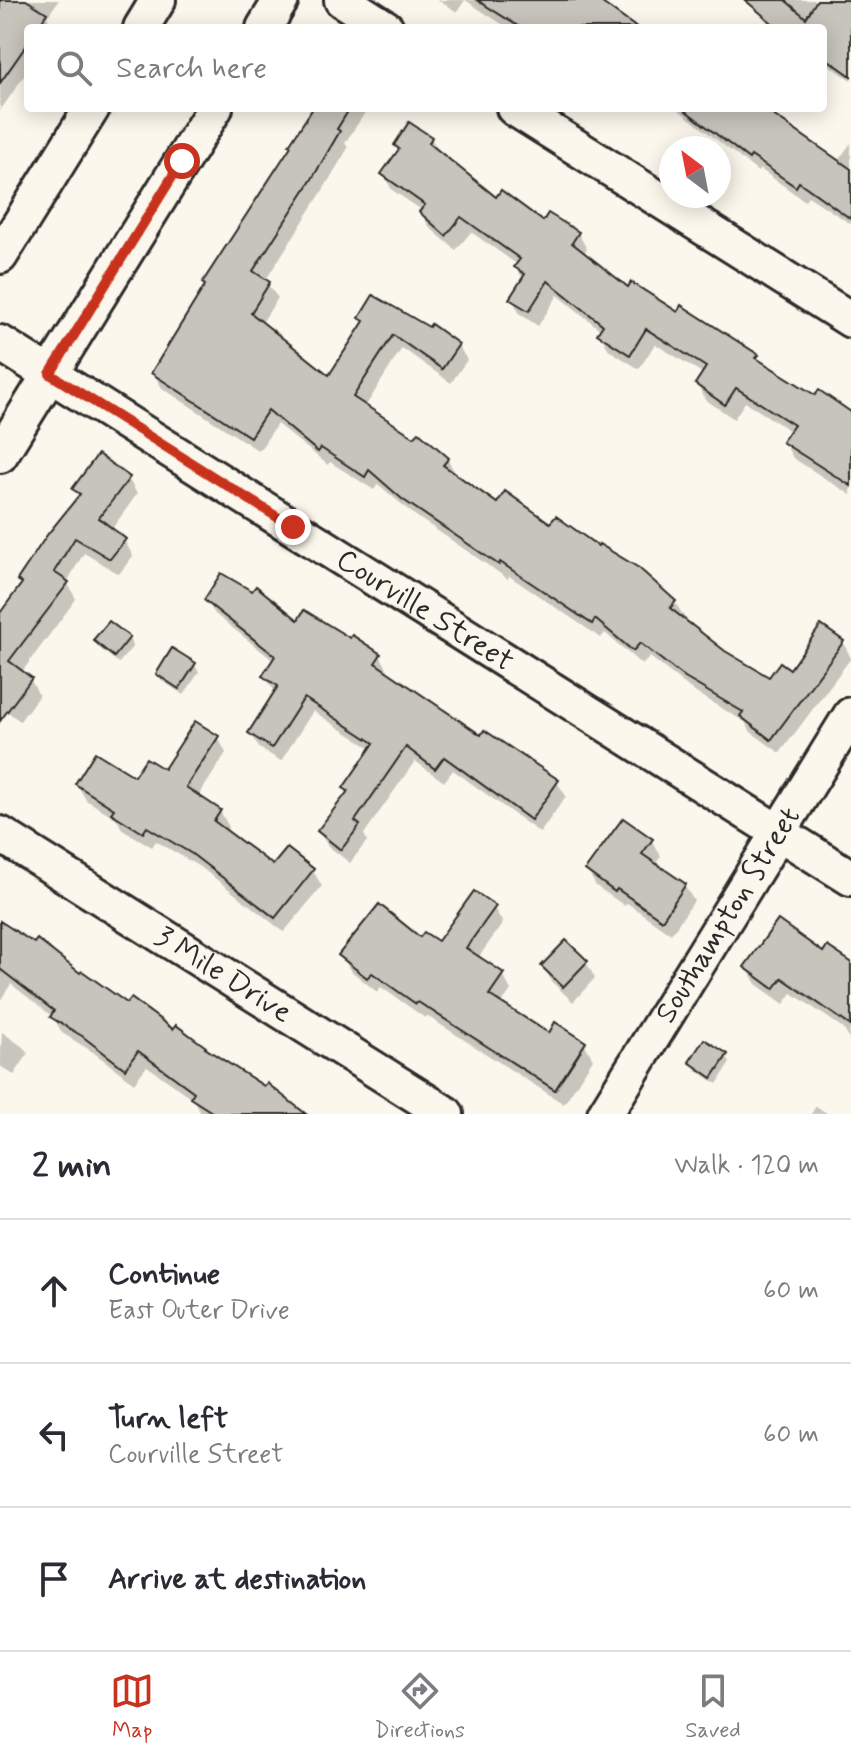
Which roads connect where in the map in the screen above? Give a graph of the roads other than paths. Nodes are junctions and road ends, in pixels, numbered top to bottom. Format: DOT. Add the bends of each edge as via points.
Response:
graph roads {
  1 [pos="158,0"];
  2 [pos="281,0"];
  3 [pos="342,0"];
  4 [pos="143,24"];
  5 [pos="266,24"];
  6 [pos="380,24"];
  7 [pos="90,112"];
  8 [pos="213,112"];
  9 [pos="520,112"];
  10 [pos="0,256"];
  11 [pos="851,320"];
  12 [pos="0,343"];
  13 [pos="50,374"];
  14 [pos="0,455"];
  15 [pos="851,715"];
  16 [pos="779,832"];
  17 [pos="0,834"];
  18 [pos="851,878"];
  19 [pos="446,1114"];
  20 [pos="605,1114"];
  1 -- 4 [label="street"];
  2 -- 5 [label="street"];
  3 -- 6 [label="street"];
  7 -- 10 [label="street"];
  8 -- 13 [label="street"];
  9 -- 11 [label="street"];
  12 -- 13 [label="street, Courville Street"];
  13 -- 14 [label="street"];
  13 -- 16 [label="street, Courville Street"];
  15 -- 16 [label="street, Southampton Street"];
  16 -- 18 [label="street, Courville Street"];
  16 -- 20 [label="street, Southampton Street"];
  17 -- 19 [label="street, 3 Mile Drive"];
}
